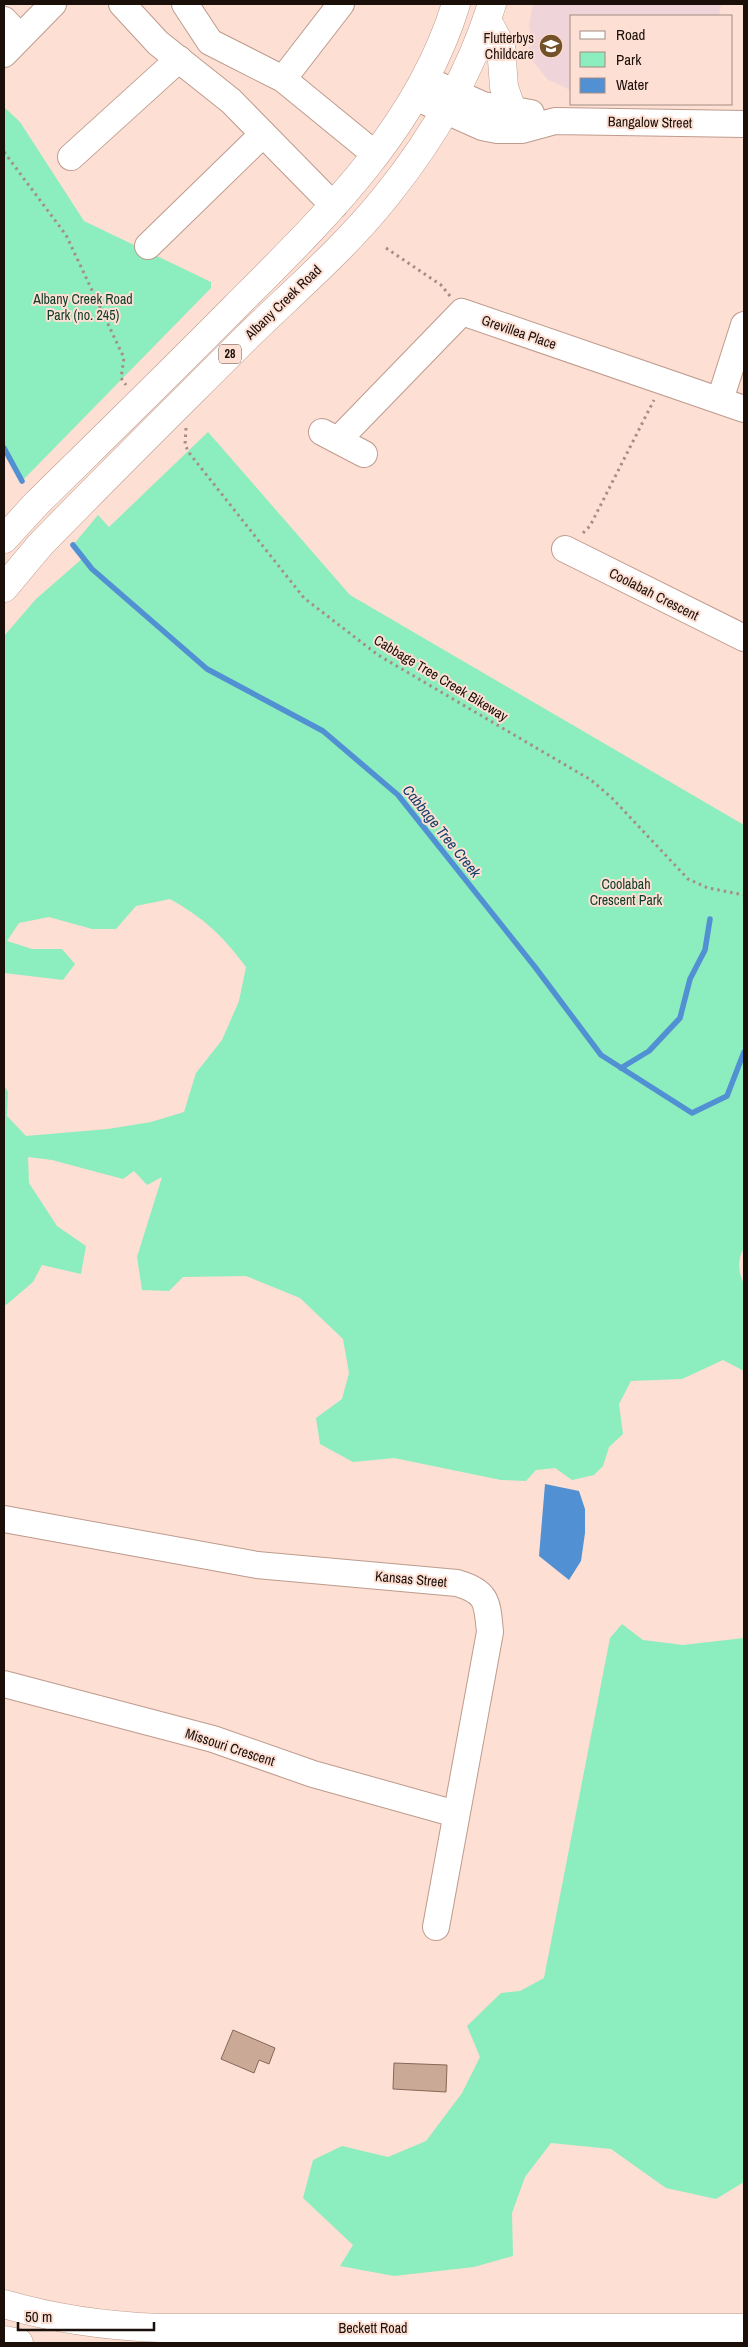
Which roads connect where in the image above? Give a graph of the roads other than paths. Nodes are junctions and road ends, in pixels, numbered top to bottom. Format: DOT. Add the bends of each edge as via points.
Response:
graph roads {
  1 [pos="53,4"];
  2 [pos="122,4"];
  3 [pos="185,4"];
  4 [pos="341,4"];
  5 [pos="456,4"];
  6 [pos="489,12"];
  7 [pos="9,37"];
  8 [pos="179,58"];
  9 [pos="284,79"];
  10 [pos="420,88"];
  11 [pos="449,102"];
  12 [pos="512,110"];
  13 [pos="555,121"];
  14 [pos="744,124"];
  15 [pos="264,134"];
  16 [pos="376,155"];
  17 [pos="71,157"];
  18 [pos="334,206"];
  19 [pos="148,246"];
  20 [pos="744,325"];
  21 [pos="720,400"];
  22 [pos="744,409"];
  23 [pos="364,454"];
  24 [pos="4,539"];
  25 [pos="565,549"];
  26 [pos="4,588"];
  27 [pos="744,638"];
  28 [pos="4,1519"];
  29 [pos="4,1684"];
  30 [pos="456,1814"];
  31 [pos="436,1927"];
  32 [pos="4,2304"];
  33 [pos="744,2328"];
  34 [pos="4,2340"];
  35 [pos="19,2343"];
  1 -- 7 [label="street"];
  2 -- 8 [label="street" via="158,43"];
  3 -- 9 [label="street" via="210,42"];
  4 -- 9 [label="street"];
  5 -- 10 [label="main road, 28"];
  6 -- 11 [label="main road, Albany Creek Road / 28" via="467,71"];
  6 -- 12 [label="main road" via="500,46 504,86"];
  8 -- 15 [label="street" via="231,101"];
  8 -- 17 [label="street"];
  9 -- 16 [label="street"];
  10 -- 11 [label="street, Bangalow Street"];
  10 -- 16 [label="main road, 28"];
  11 -- 12 [label="street, Bangalow Street"];
  11 -- 13 [label="street, Bangalow Street" via="482,127 498,130 522,130"];
  11 -- 26 [label="main road, Albany Creek Road / 28" via="402,175 367,218 84,500"];
  12 -- 13 [label="street, Bangalow Street"];
  13 -- 14 [label="street, Bangalow Street"];
  15 -- 18 [label="street"];
  15 -- 19 [label="street"];
  16 -- 18 [label="main road, 28"];
  18 -- 24 [label="main road, 28"];
  20 -- 21 [label="street"];
  21 -- 22 [label="street, Grevillea Place"];
  21 -- 23 [label="street, Grevillea Place" via="462,312 330,436"];
  25 -- 27 [label="street, Coolabah Crescent"];
  28 -- 30 [label="street, Kansas Street" via="257,1565 456,1583 474,1588 487,1603 490,1632"];
  29 -- 30 [label="street, Missouri Crescent" via="214,1739 313,1774"];
  30 -- 31 [label="street, Kansas Street"];
  32 -- 33 [label="main road, Beckett Road" via="68,2320 160,2328"];
  34 -- 35 [label="main road"];
}
